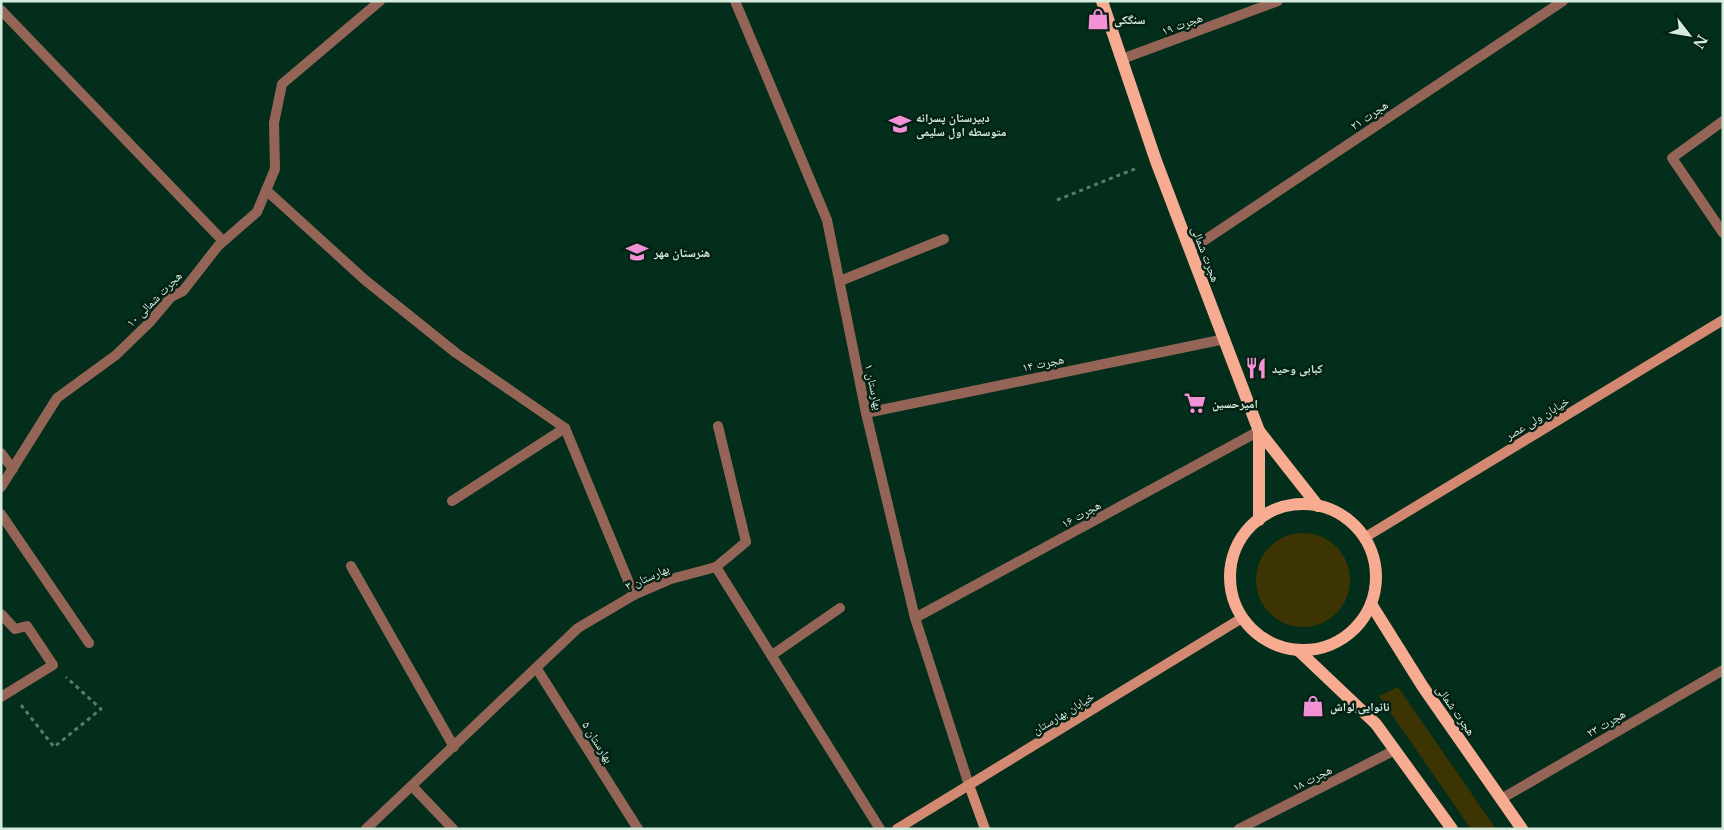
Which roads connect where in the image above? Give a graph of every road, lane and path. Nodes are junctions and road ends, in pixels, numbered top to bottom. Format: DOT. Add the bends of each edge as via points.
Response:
graph roads {
  1 [pos="380,1"];
  2 [pos="735,1"];
  3 [pos="1102,1"];
  4 [pos="1278,1"];
  5 [pos="1562,1"];
  6 [pos="1,10"];
  7 [pos="1122,59"];
  8 [pos="1723,121"];
  9 [pos="1156,161"];
  10 [pos="266,190"];
  11 [pos="1058,200"];
  12 [pos="1723,233"];
  13 [pos="944,239"];
  14 [pos="223,241"];
  15 [pos="1190,250"];
  16 [pos="840,281"];
  17 [pos="1723,320"];
  18 [pos="1225,339"];
  19 [pos="866,412"];
  20 [pos="718,426"];
  21 [pos="565,428"];
  22 [pos="1259,431"];
  23 [pos="1,454"];
  24 [pos="13,469"];
  25 [pos="1,488"];
  26 [pos="452,501"];
  27 [pos="1318,506"];
  28 [pos="1,514"];
  29 [pos="1259,520"];
  30 [pos="1364,538"];
  31 [pos="351,566"];
  32 [pos="716,567"];
  33 [pos="634,595"];
  34 [pos="1371,604"];
  35 [pos="840,608"];
  36 [pos="1,614"];
  37 [pos="914,618"];
  38 [pos="1242,618"];
  39 [pos="89,643"];
  40 [pos="1299,651"];
  41 [pos="772,655"];
  42 [pos="53,665"];
  43 [pos="537,668"];
  44 [pos="1723,670"];
  45 [pos="6,694"];
  46 [pos="454,747"];
  47 [pos="1395,750"];
  48 [pos="969,785"];
  49 [pos="412,786"];
  50 [pos="1501,799"];
  51 [pos="366,829"];
  52 [pos="453,829"];
  53 [pos="638,829"];
  54 [pos="880,829"];
  55 [pos="897,829"];
  56 [pos="985,829"];
  57 [pos="1239,829"];
  58 [pos="1452,829"];
  59 [pos="1522,829"];
  1 -- 10 [label="street, هجرت شمالی ۱۰" via="282,84 274,123 275,169"];
  2 -- 16 [label="street, بهارستان ۱" via="827,220"];
  3 -- 7 [label="main road, هجرت شمالی"];
  4 -- 7 [label="street, هجرت ۱۹"];
  5 -- 15 [label="street, هجرت ۲۱"];
  6 -- 14 [label="street"];
  7 -- 9 [label="main road, هجرت شمالی"];
  8 -- 12 [label="street" via="1672,158"];
  9 -- 11 [label="path"];
  9 -- 15 [label="main road, هجرت شمالی"];
  10 -- 14 [label="street, هجرت شمالی ۱۰" via="257,212"];
  10 -- 21 [label="street" via="365,280 456,353"];
  13 -- 16 [label="street"];
  14 -- 24 [label="street, هجرت شمالی ۱۰" via="183,291 171,297 122,348 57,398"];
  15 -- 18 [label="main road, هجرت شمالی"];
  16 -- 19 [label="street, بهارستان ۱"];
  17 -- 30 [label="main road, خیابان ولی عصر"];
  18 -- 19 [label="street, هجرت ۱۴"];
  18 -- 22 [label="main road, هجرت شمالی"];
  19 -- 37 [label="street, بهارستان ۱"];
  20 -- 32 [label="street" via="746,542"];
  21 -- 26 [label="street"];
  21 -- 33 [label="street"];
  22 -- 27 [label="main road"];
  22 -- 29 [label="main road, هجرت شمالی"];
  22 -- 37 [label="street, هجرت ۱۶"];
  23 -- 24 [label="street"];
  24 -- 25 [label="street, هجرت شمالی ۱۰"];
  27 -- 29 [label="main road" via="1287,506"];
  27 -- 30 [label="main road" via="1336,512 1352,523"];
  28 -- 39 [label="street"];
  29 -- 38 [label="main road" via="1244,535 1232,562 1233,598"];
  30 -- 34 [label="main road" via="1374,558 1376,582"];
  31 -- 46 [label="street"];
  32 -- 33 [label="street, بهارستان ۳" via="670,579"];
  32 -- 41 [label="street"];
  33 -- 43 [label="street, بهارستان ۳" via="578,628"];
  34 -- 40 [label="main road" via="1360,624 1343,639 1322,648"];
  34 -- 50 [label="main road, هجرت شمالی" via="1423,687"];
  35 -- 41 [label="street"];
  36 -- 42 [label="street" via="15,629 27,626"];
  37 -- 48 [label="street, بهارستان ۱"];
  38 -- 40 [label="main road" via="1257,635 1277,646"];
  38 -- 48 [label="main road, خیابان بهارستان"];
  40 -- 47 [label="main road" via="1376,724"];
  41 -- 54 [label="street"];
  42 -- 45 [label="street"];
  42 -- 45 [label="path" via="101,709 54,747"];
  43 -- 46 [label="street, بهارستان ۳"];
  43 -- 53 [label="street, بهارستان ۵"];
  44 -- 50 [label="street, هجرت ۲۳"];
  46 -- 49 [label="street, بهارستان ۳"];
  47 -- 57 [label="street, هجرت ۱۸"];
  47 -- 58 [label="main road"];
  48 -- 55 [label="main road, خیابان بهارستان"];
  48 -- 56 [label="main road"];
  49 -- 51 [label="street, بهارستان ۳"];
  49 -- 52 [label="street"];
  50 -- 59 [label="main road, هجرت شمالی"];
}
